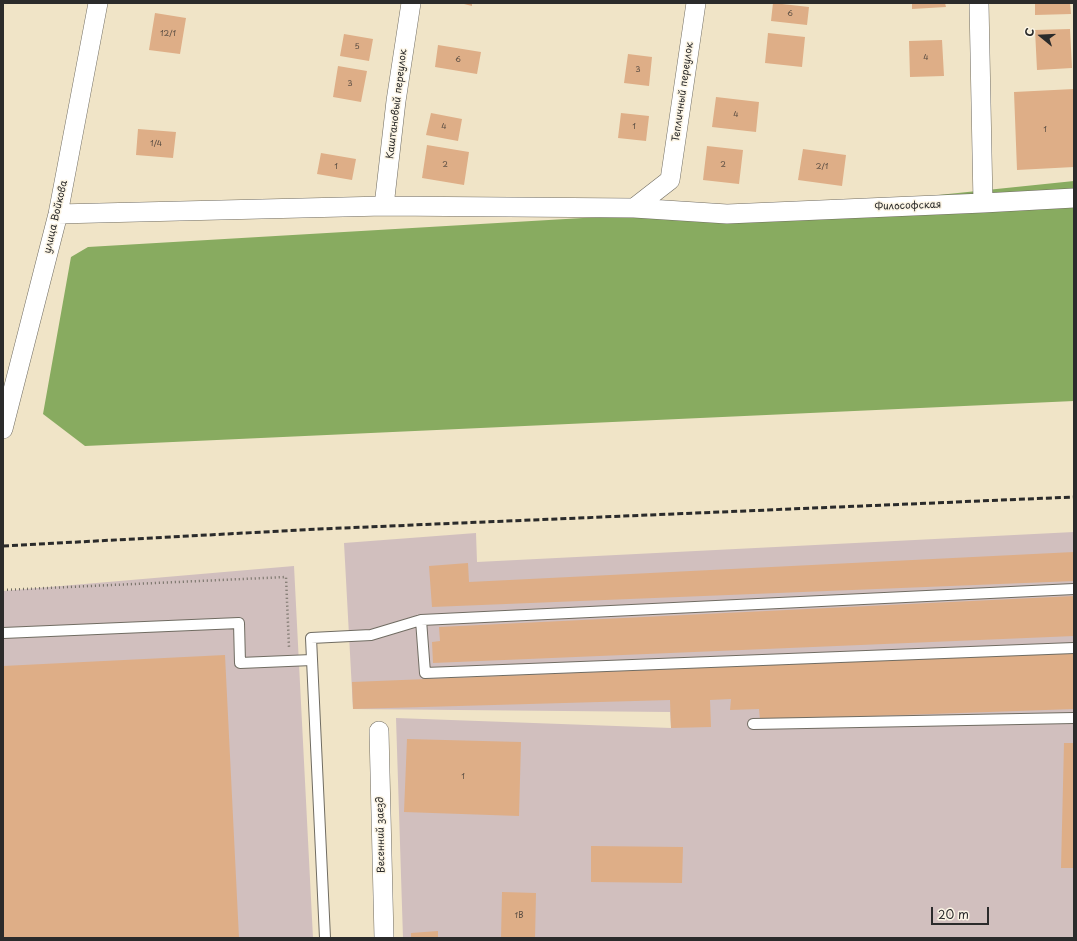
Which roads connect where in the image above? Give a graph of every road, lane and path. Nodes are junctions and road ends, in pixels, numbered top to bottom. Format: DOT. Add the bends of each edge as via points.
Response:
graph roads {
  1 [pos="98,3"];
  2 [pos="411,3"];
  3 [pos="696,3"];
  4 [pos="979,3"];
  5 [pos="1074,198"];
  6 [pos="983,203"];
  7 [pos="384,206"];
  8 [pos="634,208"];
  9 [pos="58,214"];
  10 [pos="3,429"];
  11 [pos="1074,589"];
  12 [pos="3,590"];
  13 [pos="421,620"];
  14 [pos="3,633"];
  15 [pos="1074,648"];
  16 [pos="312,660"];
  17 [pos="290,661"];
  18 [pos="1074,718"];
  19 [pos="753,724"];
  20 [pos="379,731"];
  21 [pos="325,938"];
  22 [pos="384,938"];
  1 -- 9 [label="street, улица Войкова"];
  2 -- 7 [label="street, Каштановый переулок"];
  3 -- 8 [label="street, Тепличный переулок" via="670,180"];
  4 -- 6 [label="street"];
  5 -- 6 [label="street, Философская"];
  6 -- 8 [label="street, Философская" via="727,214"];
  7 -- 8 [label="street, Философская"];
  7 -- 9 [label="street, Философская"];
  9 -- 10 [label="street, улица Войкова"];
  11 -- 13 [label="lane"];
  12 -- 17 [label="path" via="286,577"];
  13 -- 15 [label="lane" via="425,673"];
  13 -- 16 [label="lane" via="372,635 311,638"];
  14 -- 17 [label="lane" via="239,623 240,663"];
  16 -- 17 [label="lane"];
  16 -- 21 [label="lane"];
  18 -- 19 [label="lane"];
  20 -- 22 [label="street, Весенний заезд"];
}
